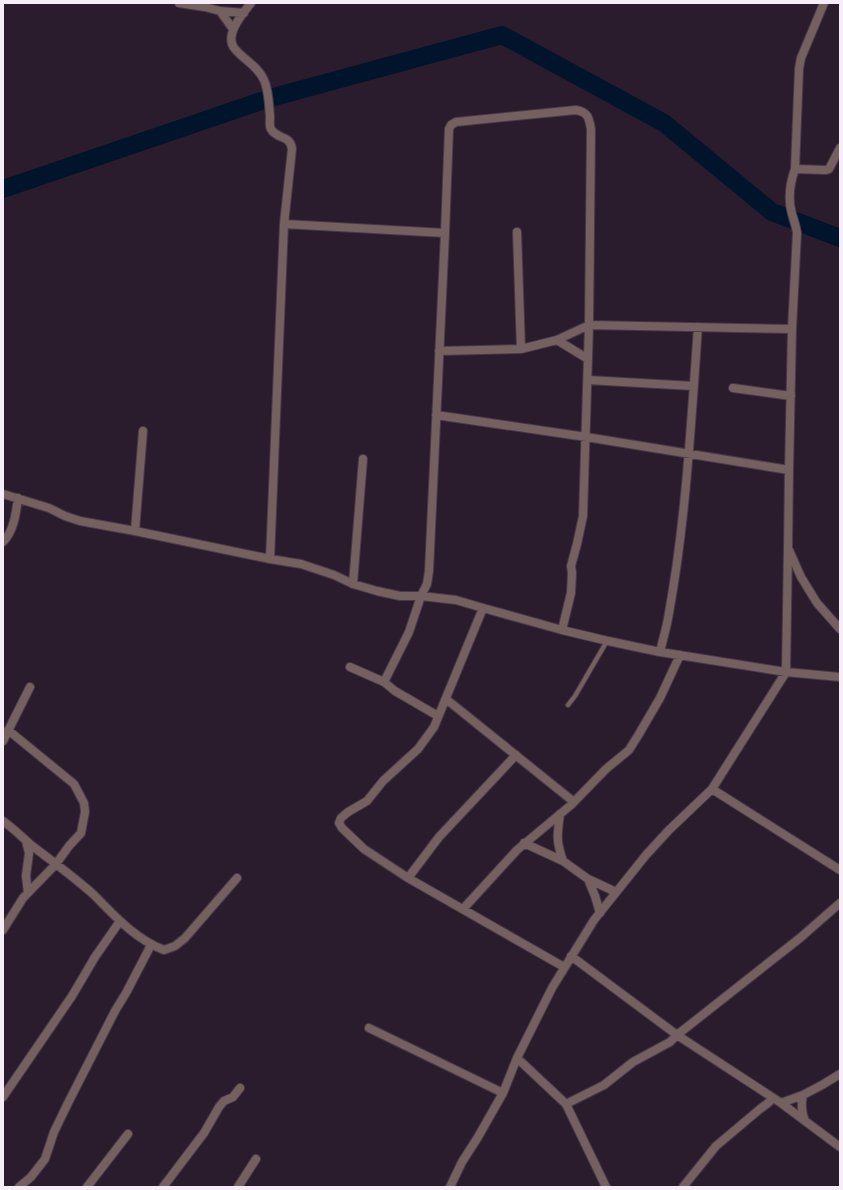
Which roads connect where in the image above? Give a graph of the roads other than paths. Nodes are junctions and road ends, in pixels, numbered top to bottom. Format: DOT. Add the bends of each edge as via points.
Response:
graph roads {
  1 [pos="179,3"];
  2 [pos="252,3"];
  3 [pos="824,3"];
  4 [pos="220,11"];
  5 [pos="244,12"];
  6 [pos="233,29"];
  7 [pos="840,148"];
  8 [pos="795,169"];
  9 [pos="284,224"];
  10 [pos="517,232"];
  11 [pos="446,233"];
  12 [pos="589,325"];
  13 [pos="698,327"];
  14 [pos="792,329"];
  15 [pos="557,340"];
  16 [pos="521,349"];
  17 [pos="439,351"];
  18 [pos="588,359"];
  19 [pos="588,380"];
  20 [pos="693,386"];
  21 [pos="733,388"];
  22 [pos="791,396"];
  23 [pos="436,415"];
  24 [pos="143,430"];
  25 [pos="586,436"];
  26 [pos="688,453"];
  27 [pos="364,459"];
  28 [pos="789,470"];
  29 [pos="3,494"];
  30 [pos="18,498"];
  31 [pos="135,531"];
  32 [pos="3,542"];
  33 [pos="788,548"];
  34 [pos="270,559"];
  35 [pos="354,584"];
  36 [pos="421,596"];
  37 [pos="483,608"];
  38 [pos="840,629"];
  39 [pos="562,630"];
  40 [pos="608,641"];
  41 [pos="660,652"];
  42 [pos="680,655"];
  43 [pos="350,667"];
  44 [pos="786,672"];
  45 [pos="840,677"];
  46 [pos="384,682"];
  47 [pos="30,687"];
  48 [pos="446,699"];
  49 [pos="568,705"];
  50 [pos="438,716"];
  51 [pos="8,730"];
  52 [pos="3,741"];
  53 [pos="516,755"];
  54 [pos="712,788"];
  55 [pos="574,802"];
  56 [pos="560,814"];
  57 [pos="3,821"];
  58 [pos="26,841"];
  59 [pos="524,843"];
  60 [pos="563,861"];
  61 [pos="56,864"];
  62 [pos="840,870"];
  63 [pos="237,878"];
  64 [pos="408,878"];
  65 [pos="588,879"];
  66 [pos="616,892"];
  67 [pos="28,893"];
  68 [pos="840,903"];
  69 [pos="462,909"];
  70 [pos="600,913"];
  71 [pos="120,921"];
  72 [pos="3,930"];
  73 [pos="151,945"];
  74 [pos="571,956"];
  75 [pos="564,967"];
  76 [pos="368,1028"];
  77 [pos="677,1035"];
  78 [pos="517,1058"];
  79 [pos="840,1074"];
  80 [pos="240,1088"];
  81 [pos="503,1093"];
  82 [pos="803,1095"];
  83 [pos="3,1097"];
  84 [pos="773,1098"];
  85 [pos="781,1103"];
  86 [pos="566,1104"];
  87 [pos="805,1121"];
  88 [pos="128,1134"];
  89 [pos="840,1146"];
  90 [pos="256,1158"];
  91 [pos="19,1187"];
  92 [pos="87,1187"];
  93 [pos="163,1187"];
  94 [pos="238,1187"];
  95 [pos="450,1187"];
  96 [pos="606,1187"];
  97 [pos="683,1187"];
  1 -- 4 [label="street"];
  2 -- 5 [label="street"];
  3 -- 8 [label="street" via="801,58 799,69"];
  4 -- 5 [label="street"];
  4 -- 6 [label="street"];
  5 -- 6 [label="street"];
  6 -- 9 [label="street" via="234,48 253,64 264,81 268,94 270,128 291,144 292,156"];
  7 -- 8 [label="street" via="830,169"];
  8 -- 14 [label="street" via="790,193 797,233"];
  9 -- 11 [label="street"];
  9 -- 34 [label="street"];
  10 -- 16 [label="street"];
  11 -- 12 [label="street" via="448,139 451,125 462,121 582,111 589,118 592,129"];
  11 -- 17 [label="street"];
  12 -- 13 [label="street"];
  12 -- 15 [label="street"];
  12 -- 18 [label="street"];
  13 -- 14 [label="street"];
  13 -- 20 [label="street"];
  14 -- 22 [label="street"];
  15 -- 16 [label="street"];
  15 -- 18 [label="street"];
  16 -- 17 [label="street"];
  17 -- 23 [label="street"];
  18 -- 19 [label="street"];
  19 -- 20 [label="street"];
  19 -- 25 [label="street"];
  20 -- 26 [label="street"];
  21 -- 22 [label="street"];
  22 -- 28 [label="street"];
  23 -- 25 [label="street"];
  23 -- 36 [label="street" via="429,571 427,584"];
  24 -- 31 [label="street"];
  25 -- 26 [label="street"];
  25 -- 39 [label="street" via="583,516 571,566 571,593"];
  26 -- 28 [label="street"];
  26 -- 41 [label="street" via="679,550 669,615"];
  27 -- 35 [label="street"];
  28 -- 33 [label="street"];
  29 -- 30 [label="street"];
  30 -- 31 [label="street" via="80,521"];
  30 -- 32 [label="street" via="16,515"];
  31 -- 34 [label="street"];
  33 -- 38 [label="street" via="801,577 817,603"];
  33 -- 44 [label="street"];
  34 -- 35 [label="street" via="301,564"];
  35 -- 36 [label="street" via="400,596"];
  36 -- 37 [label="street" via="456,600"];
  36 -- 46 [label="street" via="409,632"];
  37 -- 39 [label="street"];
  37 -- 48 [label="street"];
  39 -- 40 [label="street"];
  40 -- 41 [label="street"];
  40 -- 49 [label="lane"];
  41 -- 42 [label="street"];
  42 -- 44 [label="street"];
  42 -- 55 [label="street" via="660,698 629,750"];
  43 -- 46 [label="street"];
  44 -- 45 [label="street"];
  44 -- 54 [label="street"];
  46 -- 50 [label="street"];
  47 -- 51 [label="street"];
  48 -- 50 [label="street"];
  48 -- 53 [label="street"];
  50 -- 64 [label="street" via="434,727 418,749 382,781 367,801 348,812 339,823 364,849"];
  51 -- 52 [label="street"];
  51 -- 61 [label="street" via="74,784 84,803 81,833"];
  53 -- 55 [label="street"];
  53 -- 64 [label="street" via="440,837"];
  54 -- 62 [label="street"];
  54 -- 66 [label="street" via="669,830"];
  55 -- 56 [label="street"];
  56 -- 59 [label="street"];
  56 -- 60 [label="street" via="557,835"];
  57 -- 58 [label="street"];
  58 -- 61 [label="street"];
  58 -- 67 [label="street" via="29,853 26,876"];
  59 -- 60 [label="street"];
  59 -- 69 [label="street"];
  60 -- 65 [label="street"];
  61 -- 67 [label="street"];
  61 -- 71 [label="street"];
  63 -- 73 [label="street" via="175,946 164,950"];
  64 -- 69 [label="street"];
  65 -- 66 [label="street"];
  65 -- 70 [label="street"];
  66 -- 70 [label="street"];
  67 -- 72 [label="street"];
  68 -- 77 [label="street" via="800,938"];
  69 -- 75 [label="street"];
  70 -- 74 [label="street"];
  71 -- 73 [label="street"];
  71 -- 83 [label="street"];
  73 -- 91 [label="street" via="68,1103 45,1159"];
  74 -- 75 [label="street"];
  74 -- 77 [label="street"];
  75 -- 78 [label="street"];
  76 -- 81 [label="street"];
  77 -- 84 [label="street"];
  77 -- 86 [label="street" via="670,1042 633,1062 604,1085"];
  78 -- 81 [label="street"];
  78 -- 86 [label="street"];
  79 -- 82 [label="street"];
  80 -- 93 [label="street" via="219,1107 204,1133"];
  81 -- 95 [label="street"];
  82 -- 85 [label="street"];
  82 -- 87 [label="street" via="801,1105"];
  84 -- 85 [label="street"];
  84 -- 97 [label="street" via="716,1146"];
  85 -- 87 [label="street"];
  86 -- 96 [label="street"];
  87 -- 89 [label="street"];
  88 -- 92 [label="street"];
  90 -- 94 [label="street"];
}
